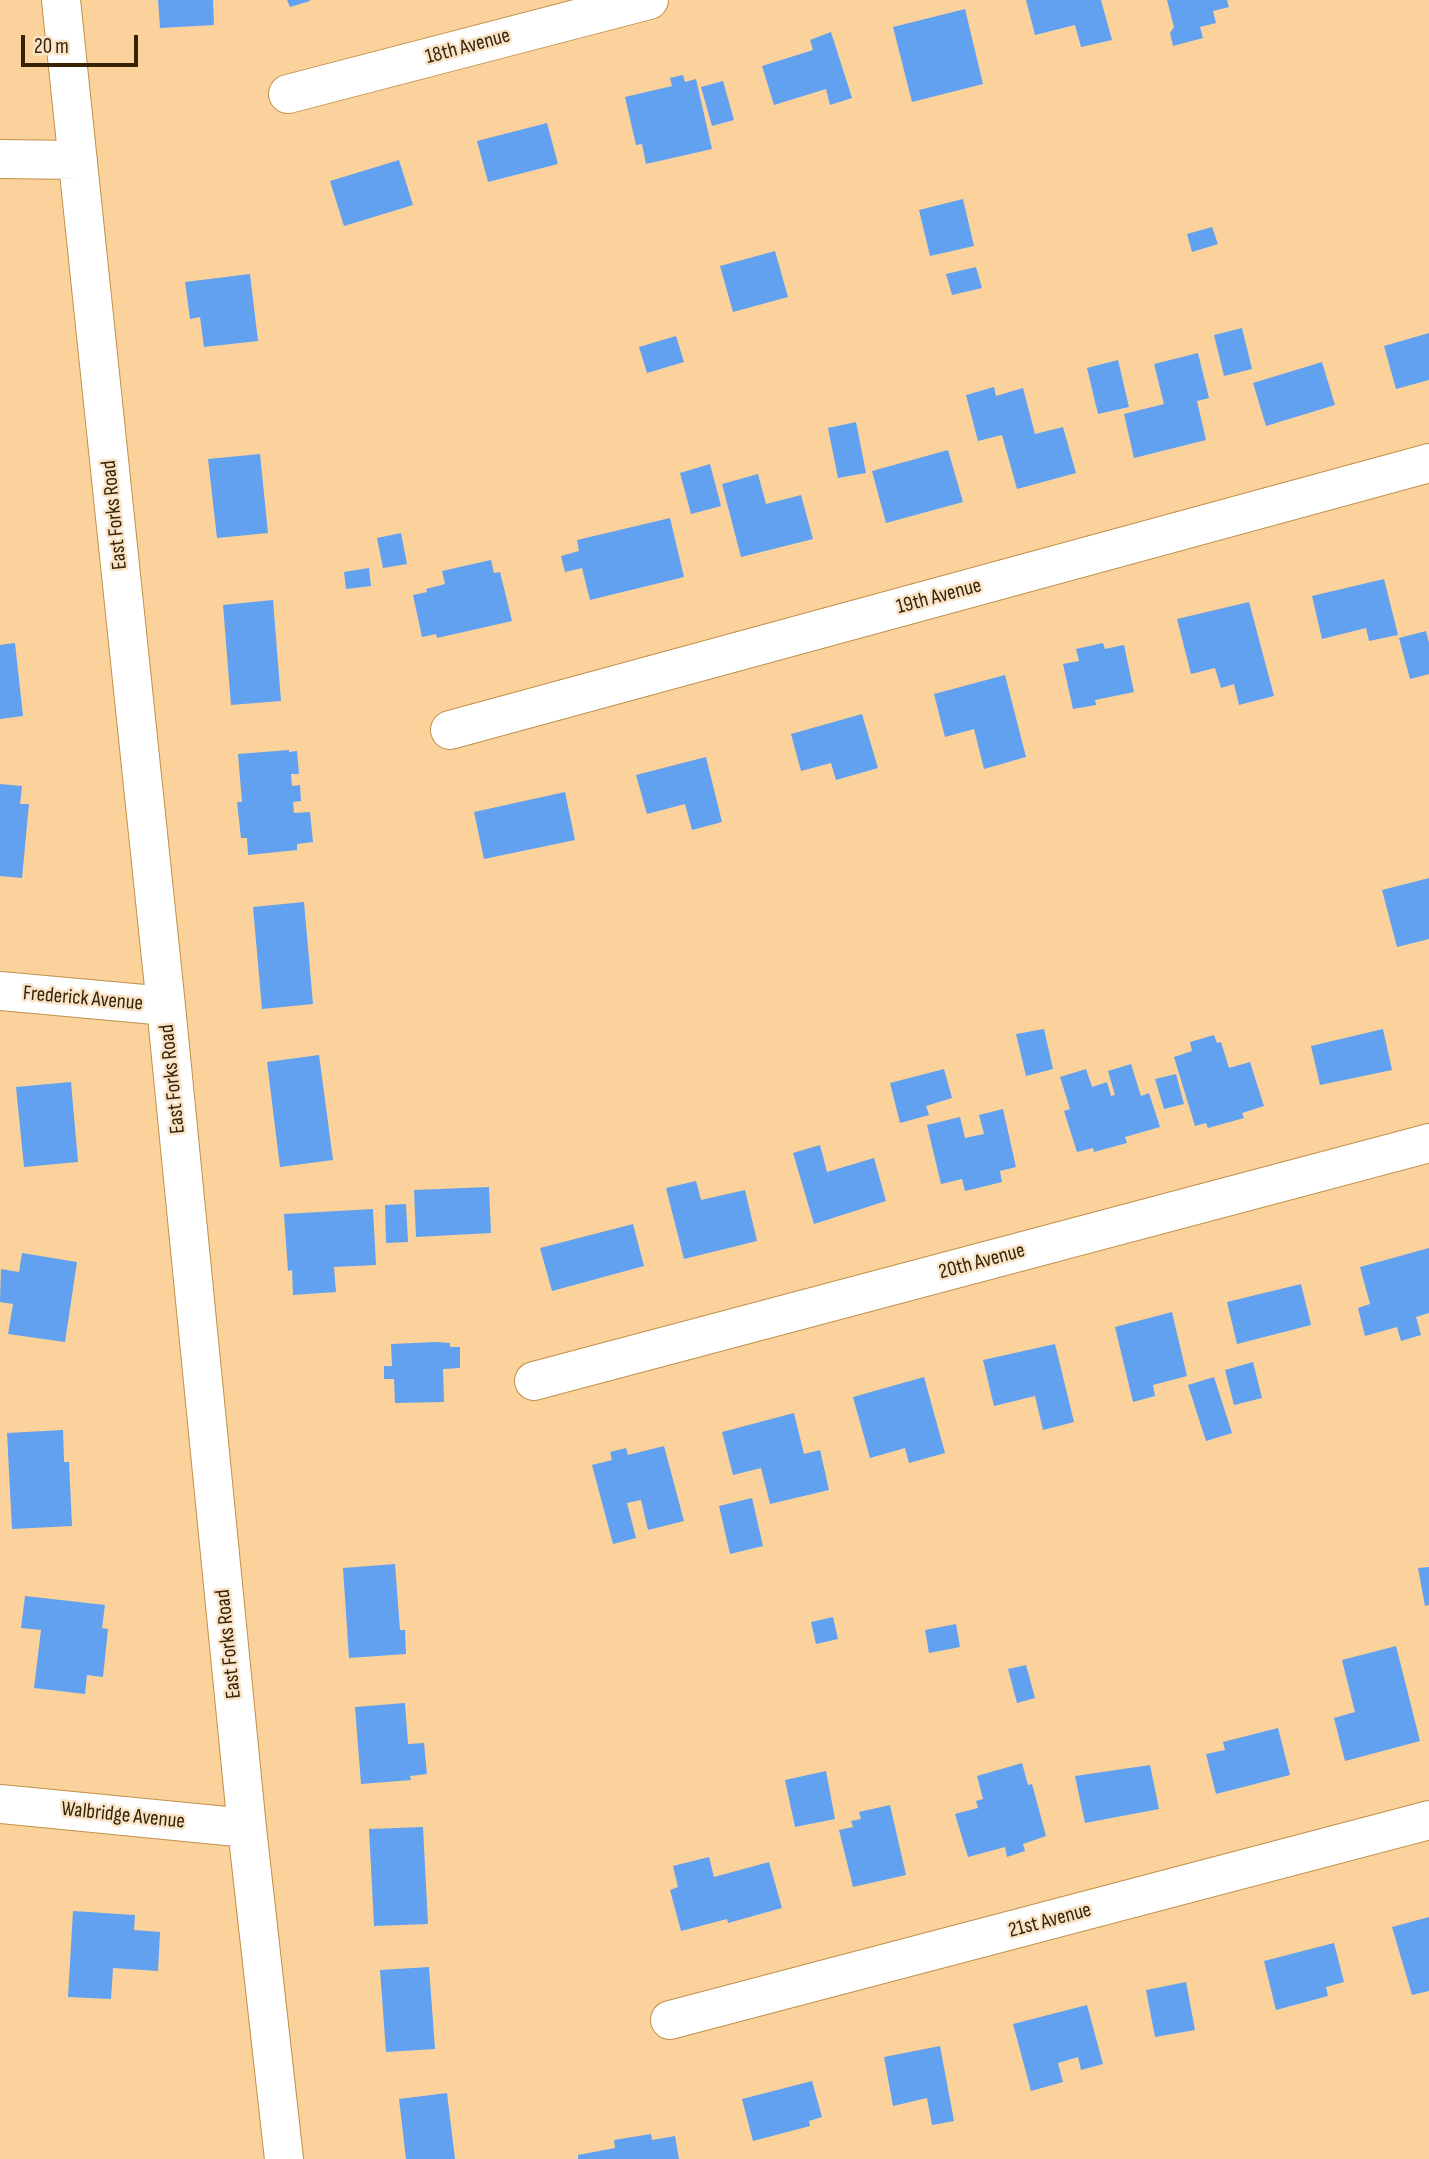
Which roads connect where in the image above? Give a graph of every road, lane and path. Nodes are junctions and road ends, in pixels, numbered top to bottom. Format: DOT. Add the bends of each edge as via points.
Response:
graph roads {
  1 [pos="61,0"];
  2 [pos="649,0"];
  3 [pos="288,94"];
  4 [pos="0,159"];
  5 [pos="78,160"];
  6 [pos="1429,463"];
  7 [pos="450,730"];
  8 [pos="0,991"];
  9 [pos="166,1006"];
  10 [pos="1429,1143"];
  11 [pos="534,1381"];
  12 [pos="0,1804"];
  13 [pos="1429,1820"];
  14 [pos="247,1828"];
  15 [pos="670,2020"];
  16 [pos="284,2159"];
  1 -- 5 [label="street, East Forks Road"];
  2 -- 3 [label="street, 18th Avenue"];
  4 -- 5 [label="street"];
  5 -- 9 [label="street, East Forks Road"];
  6 -- 7 [label="street, 19th Avenue"];
  8 -- 9 [label="street, Frederick Avenue"];
  9 -- 14 [label="street, East Forks Road"];
  10 -- 11 [label="street, 20th Avenue"];
  12 -- 14 [label="street, Walbridge Avenue"];
  13 -- 15 [label="street, 21st Avenue"];
  14 -- 16 [label="street, East Forks Road"];
}
